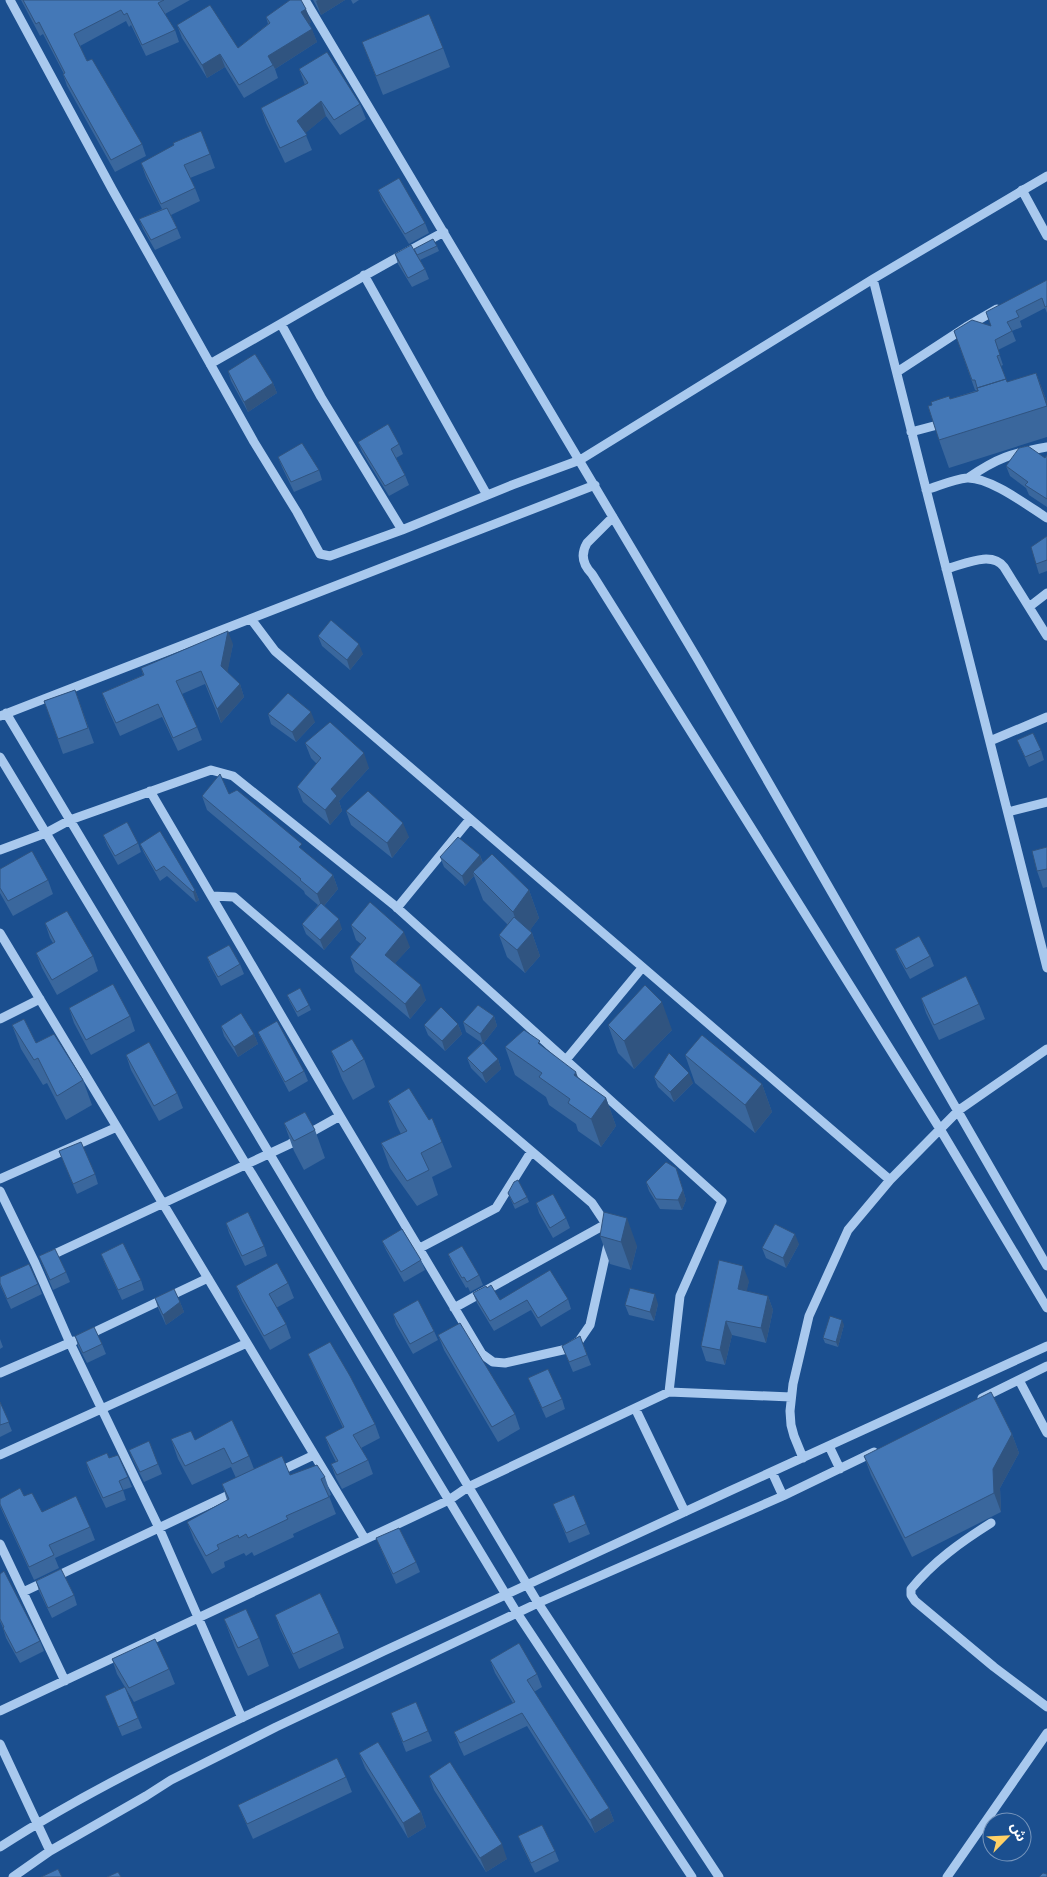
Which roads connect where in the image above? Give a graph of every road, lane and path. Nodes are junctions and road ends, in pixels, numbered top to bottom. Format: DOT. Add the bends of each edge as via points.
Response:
graph roads {
  1 [pos="10,0"];
  2 [pos="305,0"];
  3 [pos="1047,176"];
  4 [pos="1022,190"];
  5 [pos="444,232"];
  6 [pos="1047,236"];
  7 [pos="364,275"];
  8 [pos="873,279"];
  9 [pos="1005,306"];
  10 [pos="281,324"];
  11 [pos="210,364"];
  12 [pos="897,372"];
  13 [pos="957,419"];
  14 [pos="911,432"];
  15 [pos="1047,448"];
  16 [pos="580,460"];
  17 [pos="968,478"];
  18 [pos="594,485"];
  19 [pos="926,490"];
  20 [pos="487,495"];
  21 [pos="613,517"];
  22 [pos="1047,518"];
  23 [pos="402,530"];
  24 [pos="946,569"];
  25 [pos="1047,593"];
  26 [pos="1030,607"];
  27 [pos="251,619"];
  28 [pos="1047,636"];
  29 [pos="3,714"];
  30 [pos="1047,717"];
  31 [pos="990,741"];
  32 [pos="0,757"];
  33 [pos="150,791"];
  34 [pos="1047,802"];
  35 [pos="1008,812"];
  36 [pos="470,819"];
  37 [pos="70,820"];
  38 [pos="46,833"];
  39 [pos="0,850"];
  40 [pos="212,896"];
  41 [pos="397,908"];
  42 [pos="2,939"];
  43 [pos="642,968"];
  44 [pos="1047,968"];
  45 [pos="40,999"];
  46 [pos="0,1019"];
  47 [pos="1047,1049"];
  48 [pos="565,1061"];
  49 [pos="959,1110"];
  50 [pos="340,1116"];
  51 [pos="117,1127"];
  52 [pos="940,1129"];
  53 [pos="532,1152"];
  54 [pos="269,1154"];
  55 [pos="246,1164"];
  56 [pos="0,1179"];
  57 [pos="890,1180"];
  58 [pos="0,1191"];
  59 [pos="162,1203"];
  60 [pos="606,1224"];
  61 [pos="418,1249"];
  62 [pos="35,1263"];
  63 [pos="1047,1266"];
  64 [pos="26,1267"];
  65 [pos="208,1278"];
  66 [pos="454,1308"];
  67 [pos="1047,1308"];
  68 [pos="70,1343"];
  69 [pos="247,1343"];
  70 [pos="1047,1346"];
  71 [pos="1047,1366"];
  72 [pos="0,1373"];
  73 [pos="1019,1380"];
  74 [pos="669,1392"];
  75 [pos="791,1397"];
  76 [pos="974,1402"];
  77 [pos="635,1408"];
  78 [pos="103,1410"];
  79 [pos="1047,1433"];
  80 [pos="829,1446"];
  81 [pos="885,1447"];
  82 [pos="0,1455"];
  83 [pos="314,1455"];
  84 [pos="803,1458"];
  85 [pos="840,1470"];
  86 [pos="772,1472"];
  87 [pos="271,1475"];
  88 [pos="245,1487"];
  89 [pos="468,1487"];
  90 [pos="783,1496"];
  91 [pos="449,1500"];
  92 [pos="685,1512"];
  93 [pos="991,1523"];
  94 [pos="158,1528"];
  95 [pos="364,1540"];
  96 [pos="0,1544"];
  97 [pos="527,1584"];
  98 [pos="23,1592"];
  99 [pos="506,1594"];
  100 [pos="538,1603"];
  101 [pos="518,1613"];
  102 [pos="198,1618"];
  103 [pos="65,1681"];
  104 [pos="1047,1707"];
  105 [pos="0,1711"];
  106 [pos="242,1718"];
  107 [pos="1047,1733"];
  108 [pos="0,1744"];
  109 [pos="37,1823"];
  110 [pos="0,1847"];
  111 [pos="50,1851"];
  112 [pos="13,1877"];
  113 [pos="692,1877"];
  114 [pos="719,1877"];
  115 [pos="947,1877"];
  1 -- 11 [label="street"];
  2 -- 5 [label="street"];
  3 -- 4 [label="street"];
  4 -- 6 [label="street"];
  4 -- 8 [label="street"];
  5 -- 7 [label="street"];
  5 -- 16 [label="street"];
  7 -- 10 [label="street"];
  7 -- 20 [label="street"];
  8 -- 12 [label="street"];
  8 -- 16 [label="street"];
  9 -- 12 [label="street"];
  10 -- 11 [label="street"];
  10 -- 23 [label="street"];
  11 -- 23 [label="street" via="320,554 330,556"];
  12 -- 14 [label="street"];
  13 -- 14 [label="street"];
  14 -- 19 [label="street"];
  15 -- 17 [label="street" via="1014,453 988,464"];
  16 -- 18 [label="street"];
  16 -- 20 [label="street"];
  17 -- 19 [label="street"];
  17 -- 22 [label="street" via="996,486"];
  18 -- 21 [label="street"];
  18 -- 27 [label="street"];
  19 -- 24 [label="street"];
  20 -- 23 [label="street"];
  21 -- 49 [label="street"];
  21 -- 52 [label="street" via="584,547 587,570"];
  24 -- 26 [label="street" via="985,559 998,560"];
  24 -- 31 [label="street"];
  25 -- 26 [label="street"];
  26 -- 28 [label="street"];
  27 -- 29 [label="street"];
  27 -- 36 [label="street" via="275,651"];
  29 -- 37 [label="street"];
  30 -- 31 [label="street"];
  31 -- 35 [label="street"];
  32 -- 38 [label="street"];
  33 -- 37 [label="street"];
  33 -- 40 [label="street"];
  33 -- 41 [label="street" via="211,770 233,776"];
  34 -- 35 [label="street"];
  35 -- 44 [label="street"];
  36 -- 41 [label="street"];
  36 -- 43 [label="street"];
  37 -- 38 [label="street"];
  37 -- 54 [label="street"];
  38 -- 39 [label="street"];
  38 -- 55 [label="street"];
  40 -- 50 [label="street"];
  40 -- 53 [label="street" via="234,897"];
  41 -- 48 [label="street"];
  42 -- 45 [label="street"];
  43 -- 48 [label="street"];
  43 -- 57 [label="street"];
  45 -- 46 [label="street"];
  45 -- 51 [label="street"];
  47 -- 49 [label="street"];
  48 -- 74 [label="street" via="722,1201 680,1296"];
  49 -- 52 [label="street"];
  49 -- 63 [label="street"];
  50 -- 54 [label="street"];
  50 -- 61 [label="street"];
  51 -- 56 [label="street"];
  51 -- 59 [label="street"];
  52 -- 57 [label="street"];
  52 -- 67 [label="street"];
  53 -- 60 [label="street" via="592,1203"];
  53 -- 61 [label="street" via="496,1208"];
  54 -- 55 [label="street"];
  54 -- 89 [label="street"];
  55 -- 59 [label="street"];
  55 -- 91 [label="street"];
  57 -- 75 [label="street" via="848,1230 809,1316"];
  58 -- 62 [label="street"];
  59 -- 62 [label="street"];
  59 -- 65 [label="street"];
  60 -- 66 [label="street"];
  60 -- 66 [label="street" via="608,1246 590,1325 573,1346 505,1363 493,1362 482,1354"];
  61 -- 66 [label="street"];
  62 -- 64 [label="street"];
  62 -- 68 [label="street"];
  65 -- 68 [label="street"];
  65 -- 69 [label="street"];
  68 -- 72 [label="street"];
  68 -- 78 [label="street"];
  69 -- 78 [label="street"];
  69 -- 83 [label="street"];
  70 -- 80 [label="street"];
  71 -- 73 [label="street"];
  73 -- 76 [label="street"];
  73 -- 79 [label="street"];
  74 -- 75 [label="street"];
  74 -- 77 [label="street"];
  75 -- 84 [label="street" via="792,1425"];
  77 -- 89 [label="street"];
  77 -- 92 [label="street"];
  78 -- 82 [label="street"];
  78 -- 94 [label="street"];
  80 -- 84 [label="street"];
  80 -- 85 [label="street"];
  81 -- 85 [label="street"];
  83 -- 87 [label="street"];
  83 -- 95 [label="street"];
  84 -- 86 [label="street"];
  85 -- 90 [label="street"];
  86 -- 90 [label="street"];
  86 -- 92 [label="street"];
  88 -- 94 [label="street"];
  89 -- 91 [label="street"];
  89 -- 97 [label="street"];
  90 -- 100 [label="street"];
  91 -- 95 [label="street"];
  91 -- 99 [label="street"];
  92 -- 97 [label="street"];
  93 -- 104 [label="street" via="958,1544 927,1570 911,1589 911,1595 994,1667"];
  94 -- 98 [label="street"];
  94 -- 102 [label="street"];
  95 -- 102 [label="street"];
  96 -- 98 [label="street"];
  97 -- 99 [label="street"];
  97 -- 100 [label="street"];
  98 -- 103 [label="street"];
  99 -- 101 [label="street"];
  99 -- 106 [label="street"];
  100 -- 101 [label="street"];
  100 -- 114 [label="street"];
  101 -- 111 [label="street" via="171,1780"];
  101 -- 113 [label="street"];
  102 -- 103 [label="street"];
  102 -- 106 [label="street"];
  103 -- 105 [label="street"];
  106 -- 109 [label="street" via="152,1761"];
  107 -- 115 [label="street"];
  108 -- 109 [label="street"];
  109 -- 110 [label="street"];
  109 -- 111 [label="street"];
  111 -- 112 [label="street"];
}
